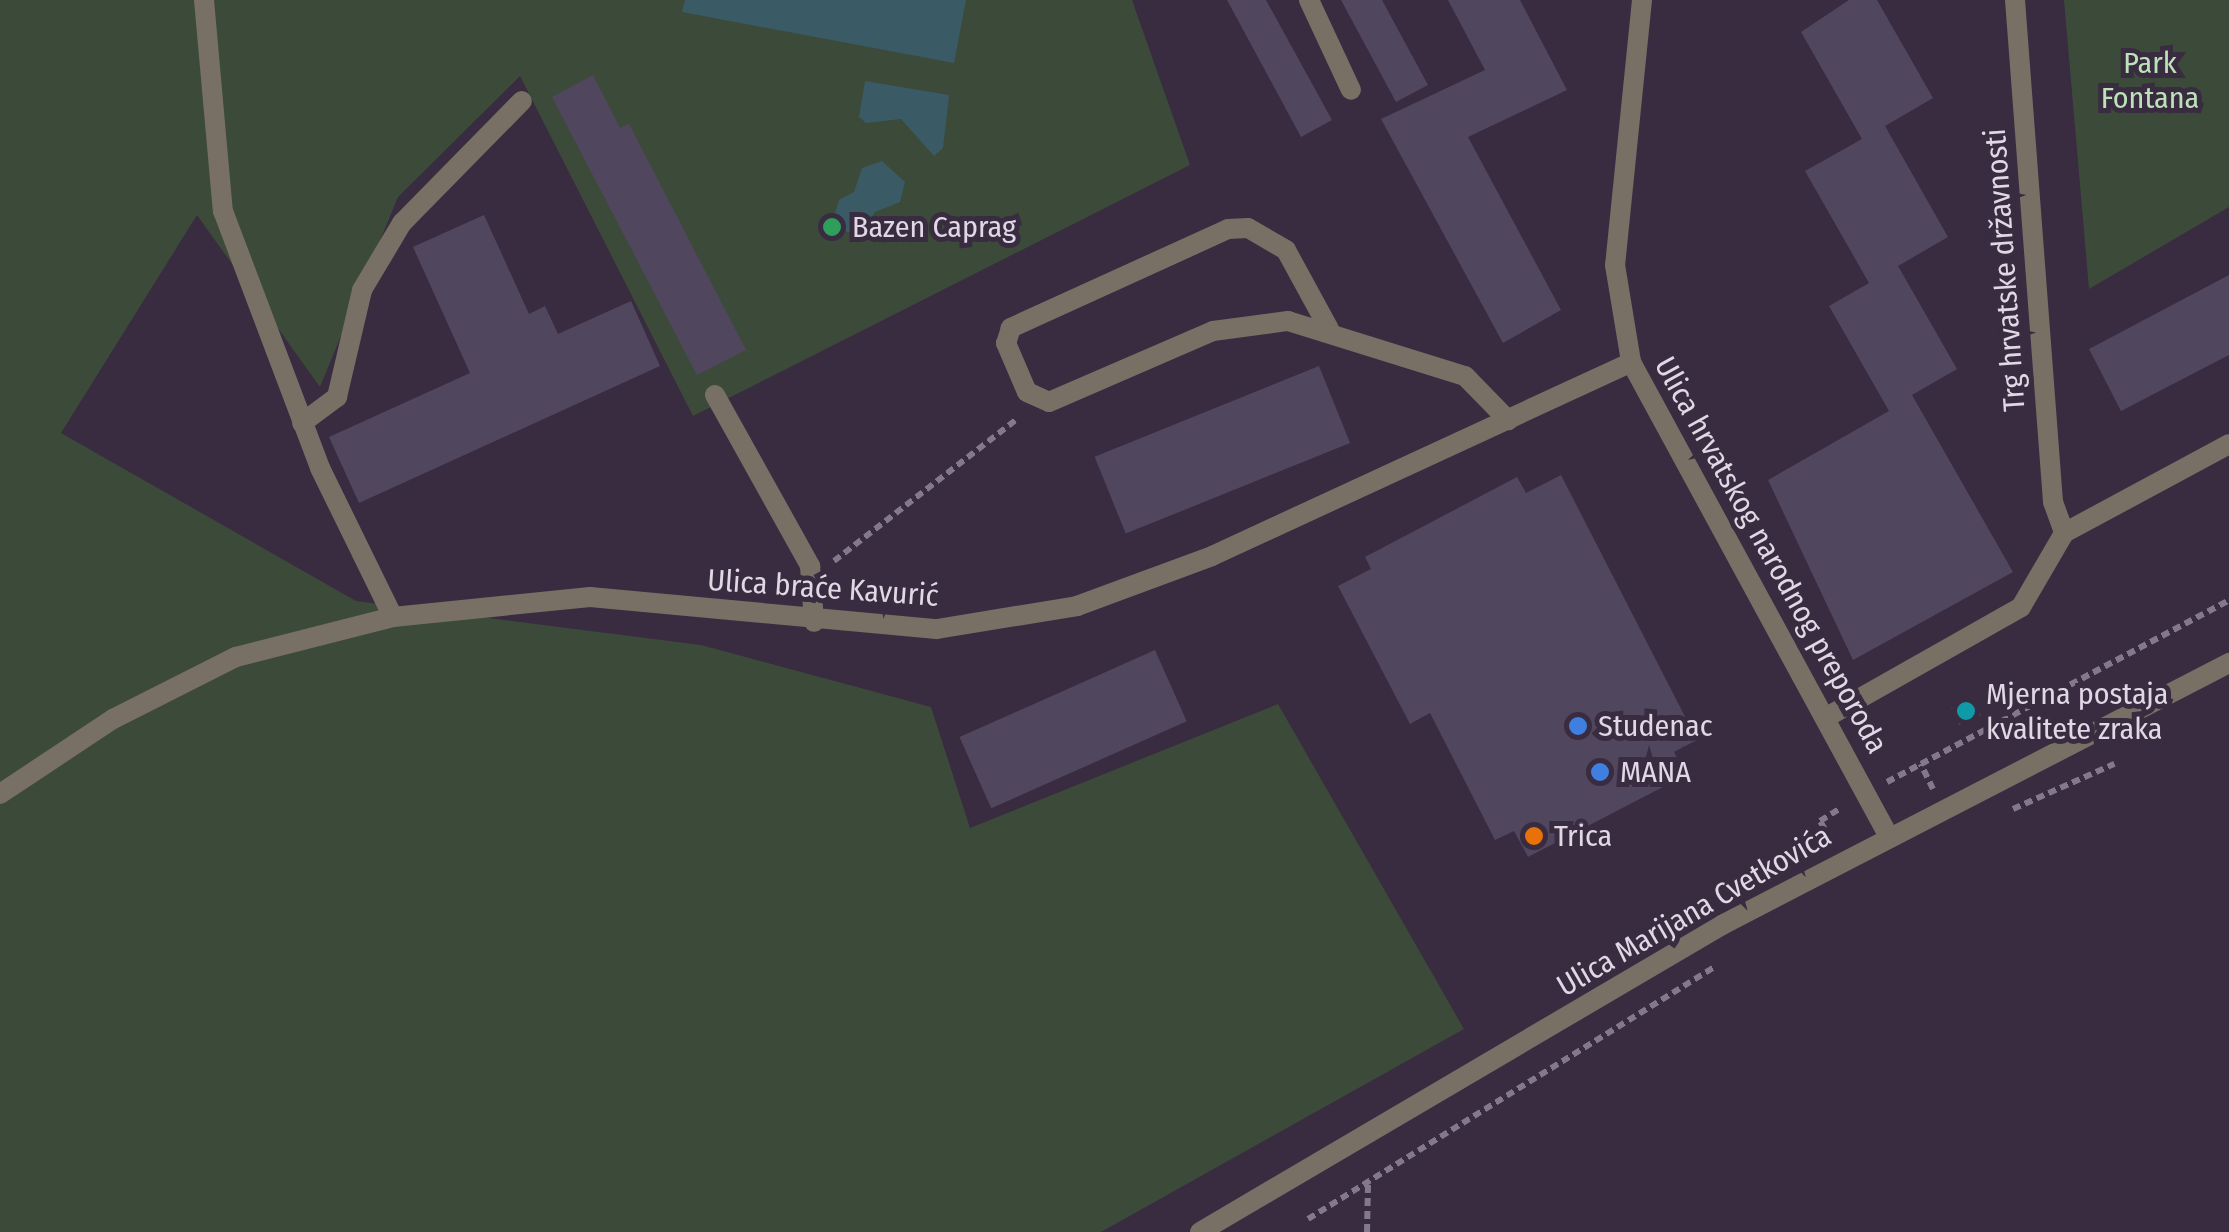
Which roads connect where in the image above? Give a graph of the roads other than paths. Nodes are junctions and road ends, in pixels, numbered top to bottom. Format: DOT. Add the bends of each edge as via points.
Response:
graph roads {
  1 [pos="204,0"];
  2 [pos="1309,0"];
  3 [pos="1642,0"];
  4 [pos="2015,0"];
  5 [pos="1351,90"];
  6 [pos="522,101"];
  7 [pos="1329,329"];
  8 [pos="1631,362"];
  9 [pos="715,395"];
  10 [pos="1508,420"];
  11 [pos="302,423"];
  12 [pos="2229,444"];
  13 [pos="2064,533"];
  14 [pos="393,617"];
  15 [pos="814,622"];
  16 [pos="2229,663"];
  17 [pos="1825,718"];
  18 [pos="0,794"];
  19 [pos="1888,835"];
  20 [pos="1200,1232"];
  1 -- 11 [label="street" via="223,211"];
  2 -- 5 [label="street"];
  3 -- 8 [label="street, Ulica hrvatskog narodnog preporoda" via="1615,265"];
  4 -- 13 [label="street, Trg hrvatske državnosti" via="2053,502"];
  6 -- 11 [label="street" via="402,223 362,290 337,398"];
  7 -- 7 [label="street" via="1286,250 1248,228 1228,229 1011,328 1006,343 1034,398 1054,402 1231,325 1268,320"];
  7 -- 10 [label="street" via="1465,376"];
  8 -- 10 [label="street, Ulica braće Kavurić"];
  8 -- 17 [label="street, Ulica hrvatskog narodnog preporoda"];
  9 -- 15 [label="street" via="811,573"];
  10 -- 15 [label="street, Ulica braće Kavurić" via="1163,578 1078,606 937,628"];
  11 -- 14 [label="street"];
  12 -- 13 [label="street"];
  13 -- 17 [label="street" via="2021,606"];
  14 -- 15 [label="street, Ulica braće Kavurić" via="590,598"];
  14 -- 18 [label="street, Ulica braće Kavurić" via="236,658 113,719"];
  16 -- 19 [label="street, Ulica Marijana Cvetkovića"];
  17 -- 19 [label="street, Ulica hrvatskog narodnog preporoda"];
  19 -- 20 [label="street, Ulica Marijana Cvetkovića"];
}
